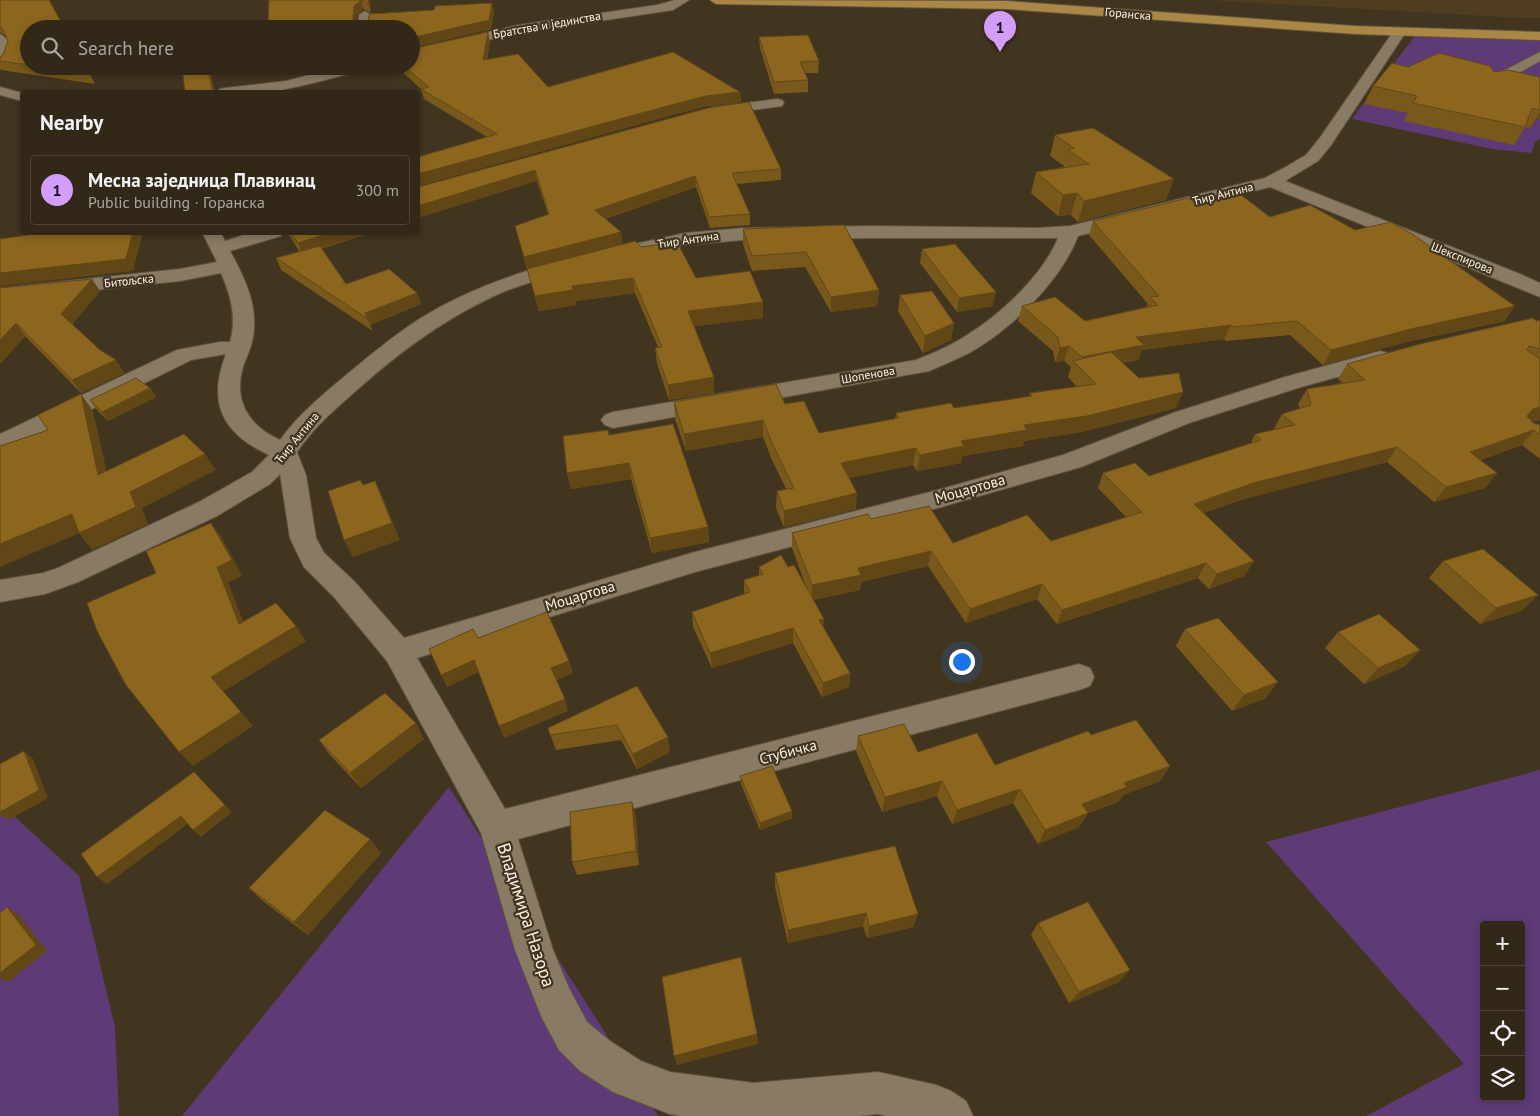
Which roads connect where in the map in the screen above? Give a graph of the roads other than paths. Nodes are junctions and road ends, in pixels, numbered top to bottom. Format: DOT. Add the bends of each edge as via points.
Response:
graph roads {
  1 [pos="683,0"];
  2 [pos="716,0"];
  3 [pos="365,15"];
  4 [pos="365,20"];
  5 [pos="1400,32"];
  6 [pos="1540,36"];
  7 [pos="0,38"];
  8 [pos="420,52"];
  9 [pos="1540,56"];
  10 [pos="0,64"];
  11 [pos="326,75"];
  12 [pos="1489,84"];
  13 [pos="243,90"];
  14 [pos="0,91"];
  15 [pos="20,96"];
  16 [pos="777,103"];
  17 [pos="700,114"];
  18 [pos="1271,182"];
  19 [pos="1070,232"];
  20 [pos="265,235"];
  21 [pos="219,249"];
  22 [pos="1540,291"];
  23 [pos="0,294"];
  24 [pos="239,348"];
  25 [pos="1406,352"];
  26 [pos="613,420"];
  27 [pos="0,444"];
  28 [pos="285,452"];
  29 [pos="0,591"];
  30 [pos="398,652"];
  31 [pos="1078,677"];
  32 [pos="497,828"];
  33 [pos="951,1116"];
  1 -- 8 [label="street, Братства и јединства" via="657,9 520,28"];
  2 -- 5 [label="main road, Горанска" via="1007,5"];
  3 -- 4 [label="street"];
  5 -- 6 [label="main road, Горанска"];
  5 -- 18 [label="street, Ћир Антина" via="1312,158"];
  7 -- 10 [label="street" via="6,52"];
  9 -- 12 [label="street"];
  11 -- 13 [label="street" via="286,85"];
  14 -- 15 [label="street"];
  16 -- 17 [label="street"];
  18 -- 19 [label="street, Ћир Антина"];
  18 -- 22 [label="street, Шекспирова"];
  19 -- 26 [label="street, Шопенова" via="1058,259 1025,297 965,347 941,358 921,366"];
  19 -- 28 [label="street, Ћир Антина" via="743,234 686,239 566,266 498,287 426,324 316,413"];
  20 -- 21 [label="street, Битољска"];
  21 -- 23 [label="street, Битољска" via="180,276"];
  21 -- 24 [label="street" via="242,305 244,325"];
  24 -- 27 [label="street" via="185,355"];
  24 -- 28 [label="street" via="228,382 229,402 235,416 251,434"];
  25 -- 30 [label="street, Моцартова" via="1294,382 1181,418 1072,461 695,562"];
  28 -- 29 [label="street, Ћир Антина" via="261,478 208,510 68,576"];
  28 -- 30 [label="street, Владимира Назора" via="293,475 303,538 314,560 344,589"];
  30 -- 32 [label="street, Владимира Назора"];
  31 -- 32 [label="street, Стубичка"];
  32 -- 33 [label="street, Владимира Назора" via="534,950 573,1036 595,1056 628,1077 670,1093 754,1104 878,1093 936,1106"];
}
